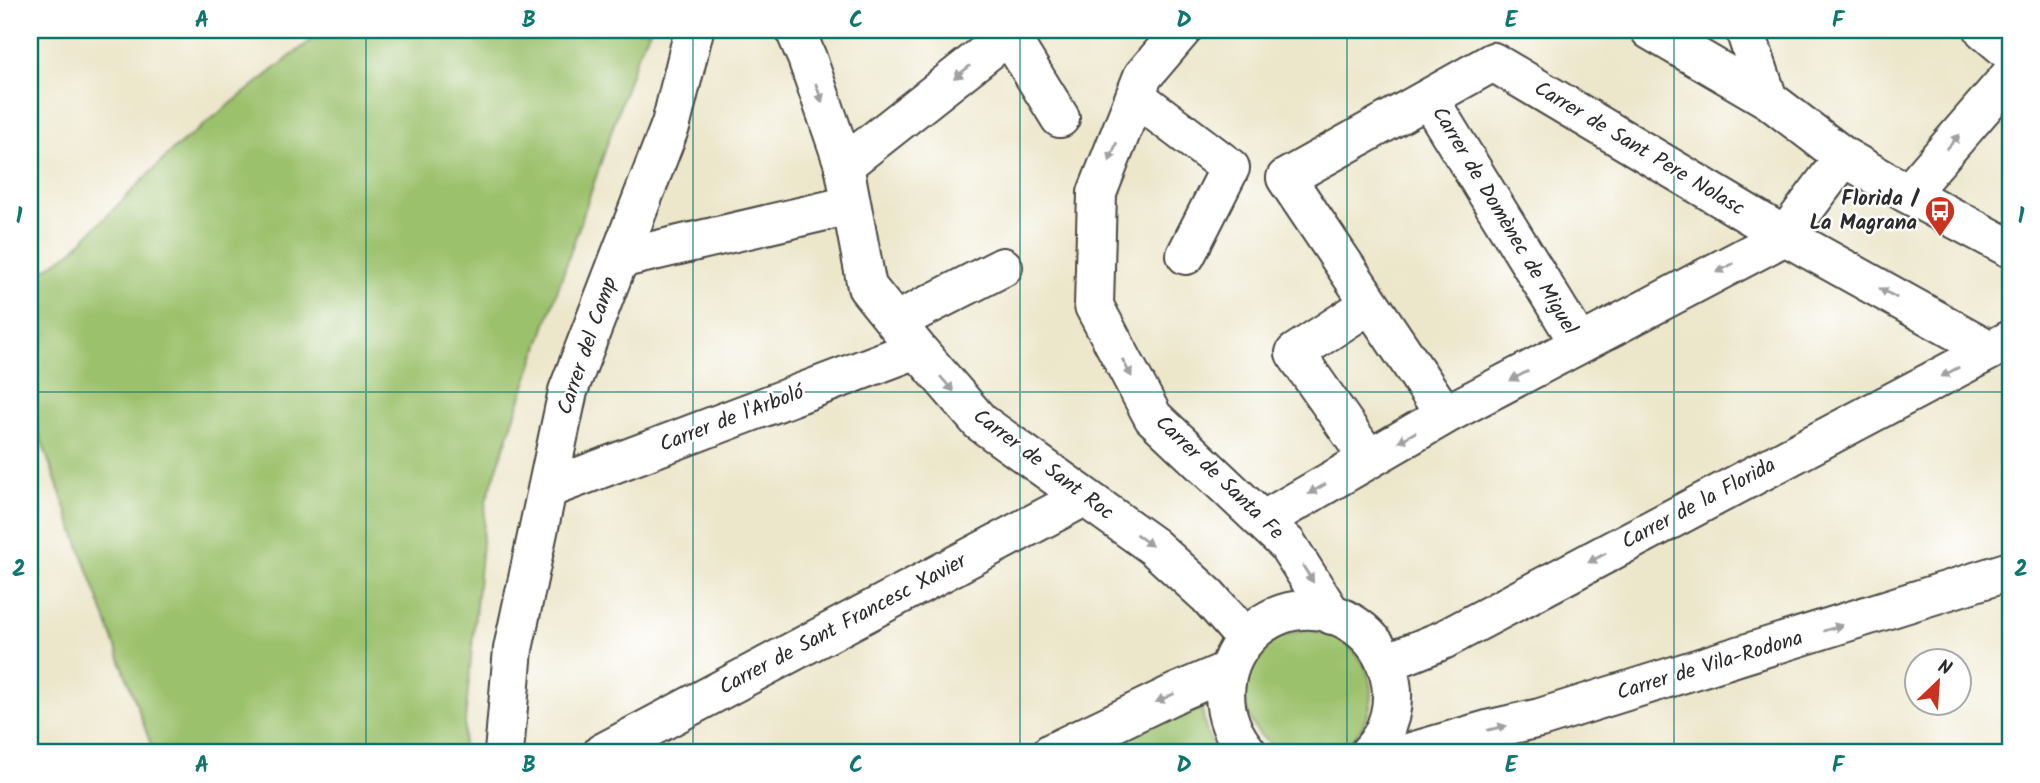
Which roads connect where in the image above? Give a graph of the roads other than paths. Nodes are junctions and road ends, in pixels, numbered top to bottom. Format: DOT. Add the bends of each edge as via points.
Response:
graph roads {
  1 [pos="694,30"];
  2 [pos="795,30"];
  3 [pos="1182,30"];
  4 [pos="1650,30"];
  5 [pos="1984,30"];
  6 [pos="1012,32"];
  7 [pos="1755,36"];
  8 [pos="2010,52"];
  9 [pos="2010,76"];
  10 [pos="1135,96"];
  11 [pos="1429,99"];
  12 [pos="1768,99"];
  13 [pos="1060,118"];
  14 [pos="1844,157"];
  15 [pos="844,165"];
  16 [pos="1908,194"];
  17 [pos="851,205"];
  18 [pos="1785,236"];
  19 [pos="2010,248"];
  20 [pos="1186,255"];
  21 [pos="619,259"];
  22 [pos="1003,267"];
  23 [pos="1370,304"];
  24 [pos="906,336"];
  25 [pos="1579,344"];
  26 [pos="2000,345"];
  27 [pos="1445,415"];
  28 [pos="1369,459"];
  29 [pos="547,489"];
  30 [pos="1084,497"];
  31 [pos="1264,520"];
  32 [pos="2010,571"];
  33 [pos="1332,615"];
  34 [pos="1237,655"];
  35 [pos="1389,672"];
  36 [pos="653,742"];
  37 [pos="1415,752"];
  38 [pos="504,753"];
  39 [pos="603,753"];
  40 [pos="1051,753"];
  41 [pos="1248,753"];
  42 [pos="1369,753"];
  1 -- 21 [label="street, Carrer del Camp" via="671,124"];
  2 -- 15 [label="street, Carrer de Sant Roc, one-way"];
  3 -- 10 [label="street, Carrer de Santa Fe" via="1143,76"];
  4 -- 12 [label="street"];
  5 -- 8 [label="street"];
  6 -- 13 [label="street"];
  6 -- 15 [label="street, one-way"];
  7 -- 12 [label="street"];
  16 -- 9 [label="street, one-way"];
  10 -- 20 [label="street" via="1230,168"];
  10 -- 31 [label="street, Carrer de Santa Fe, one-way" via="1097,193 1094,306 1153,417"];
  11 -- 18 [label="street, Carrer de Sant Pere Nolasc" via="1493,62"];
  11 -- 23 [label="street" via="1286,178"];
  11 -- 25 [label="street, Carrer de Domènec de Miguel"];
  12 -- 14 [label="street"];
  14 -- 16 [label="street"];
  14 -- 18 [label="street"];
  15 -- 17 [label="street, Carrer de Sant Roc"];
  16 -- 19 [label="street"];
  17 -- 21 [label="street"];
  17 -- 24 [label="street, Carrer de Sant Roc" via="867,287"];
  18 -- 25 [label="street, one-way"];
  26 -- 18 [label="street, Carrer de Sant Pere Nolasc, one-way"];
  21 -- 29 [label="street, Carrer del Camp" via="568,391"];
  22 -- 24 [label="street, Carrer de l'Arboló"];
  23 -- 27 [label="street"];
  23 -- 28 [label="street" via="1295,353"];
  24 -- 29 [label="street, Carrer de l'Arboló"];
  24 -- 30 [label="street, Carrer de Sant Roc, one-way" via="980,422"];
  25 -- 27 [label="street, one-way"];
  26 -- 35 [label="street, Carrer de la Florida, one-way"];
  27 -- 28 [label="street, one-way"];
  28 -- 31 [label="street, one-way"];
  29 -- 38 [label="street, Carrer del Camp" via="513,649"];
  30 -- 34 [label="street, Carrer de Sant Roc, one-way" via="1153,546 1208,596"];
  30 -- 36 [label="street, Carrer de Sant Francesc Xavier"];
  31 -- 33 [label="street, Carrer de Santa Fe, one-way" via="1292,550"];
  37 -- 32 [label="street, Carrer de Vila-Rodona, one-way" via="1540,718"];
  33 -- 34 [label="street" via="1314,611 1276,617 1260,626"];
  33 -- 35 [label="street" via="1365,633"];
  34 -- 40 [label="street, one-way" via="1178,692"];
  34 -- 41 [label="street" via="1224,690 1225,709 1230,727"];
  35 -- 37 [label="street"];
  35 -- 42 [label="street" via="1389,719"];
  36 -- 39 [label="street, Carrer de Sant Francesc Xavier"];
}
